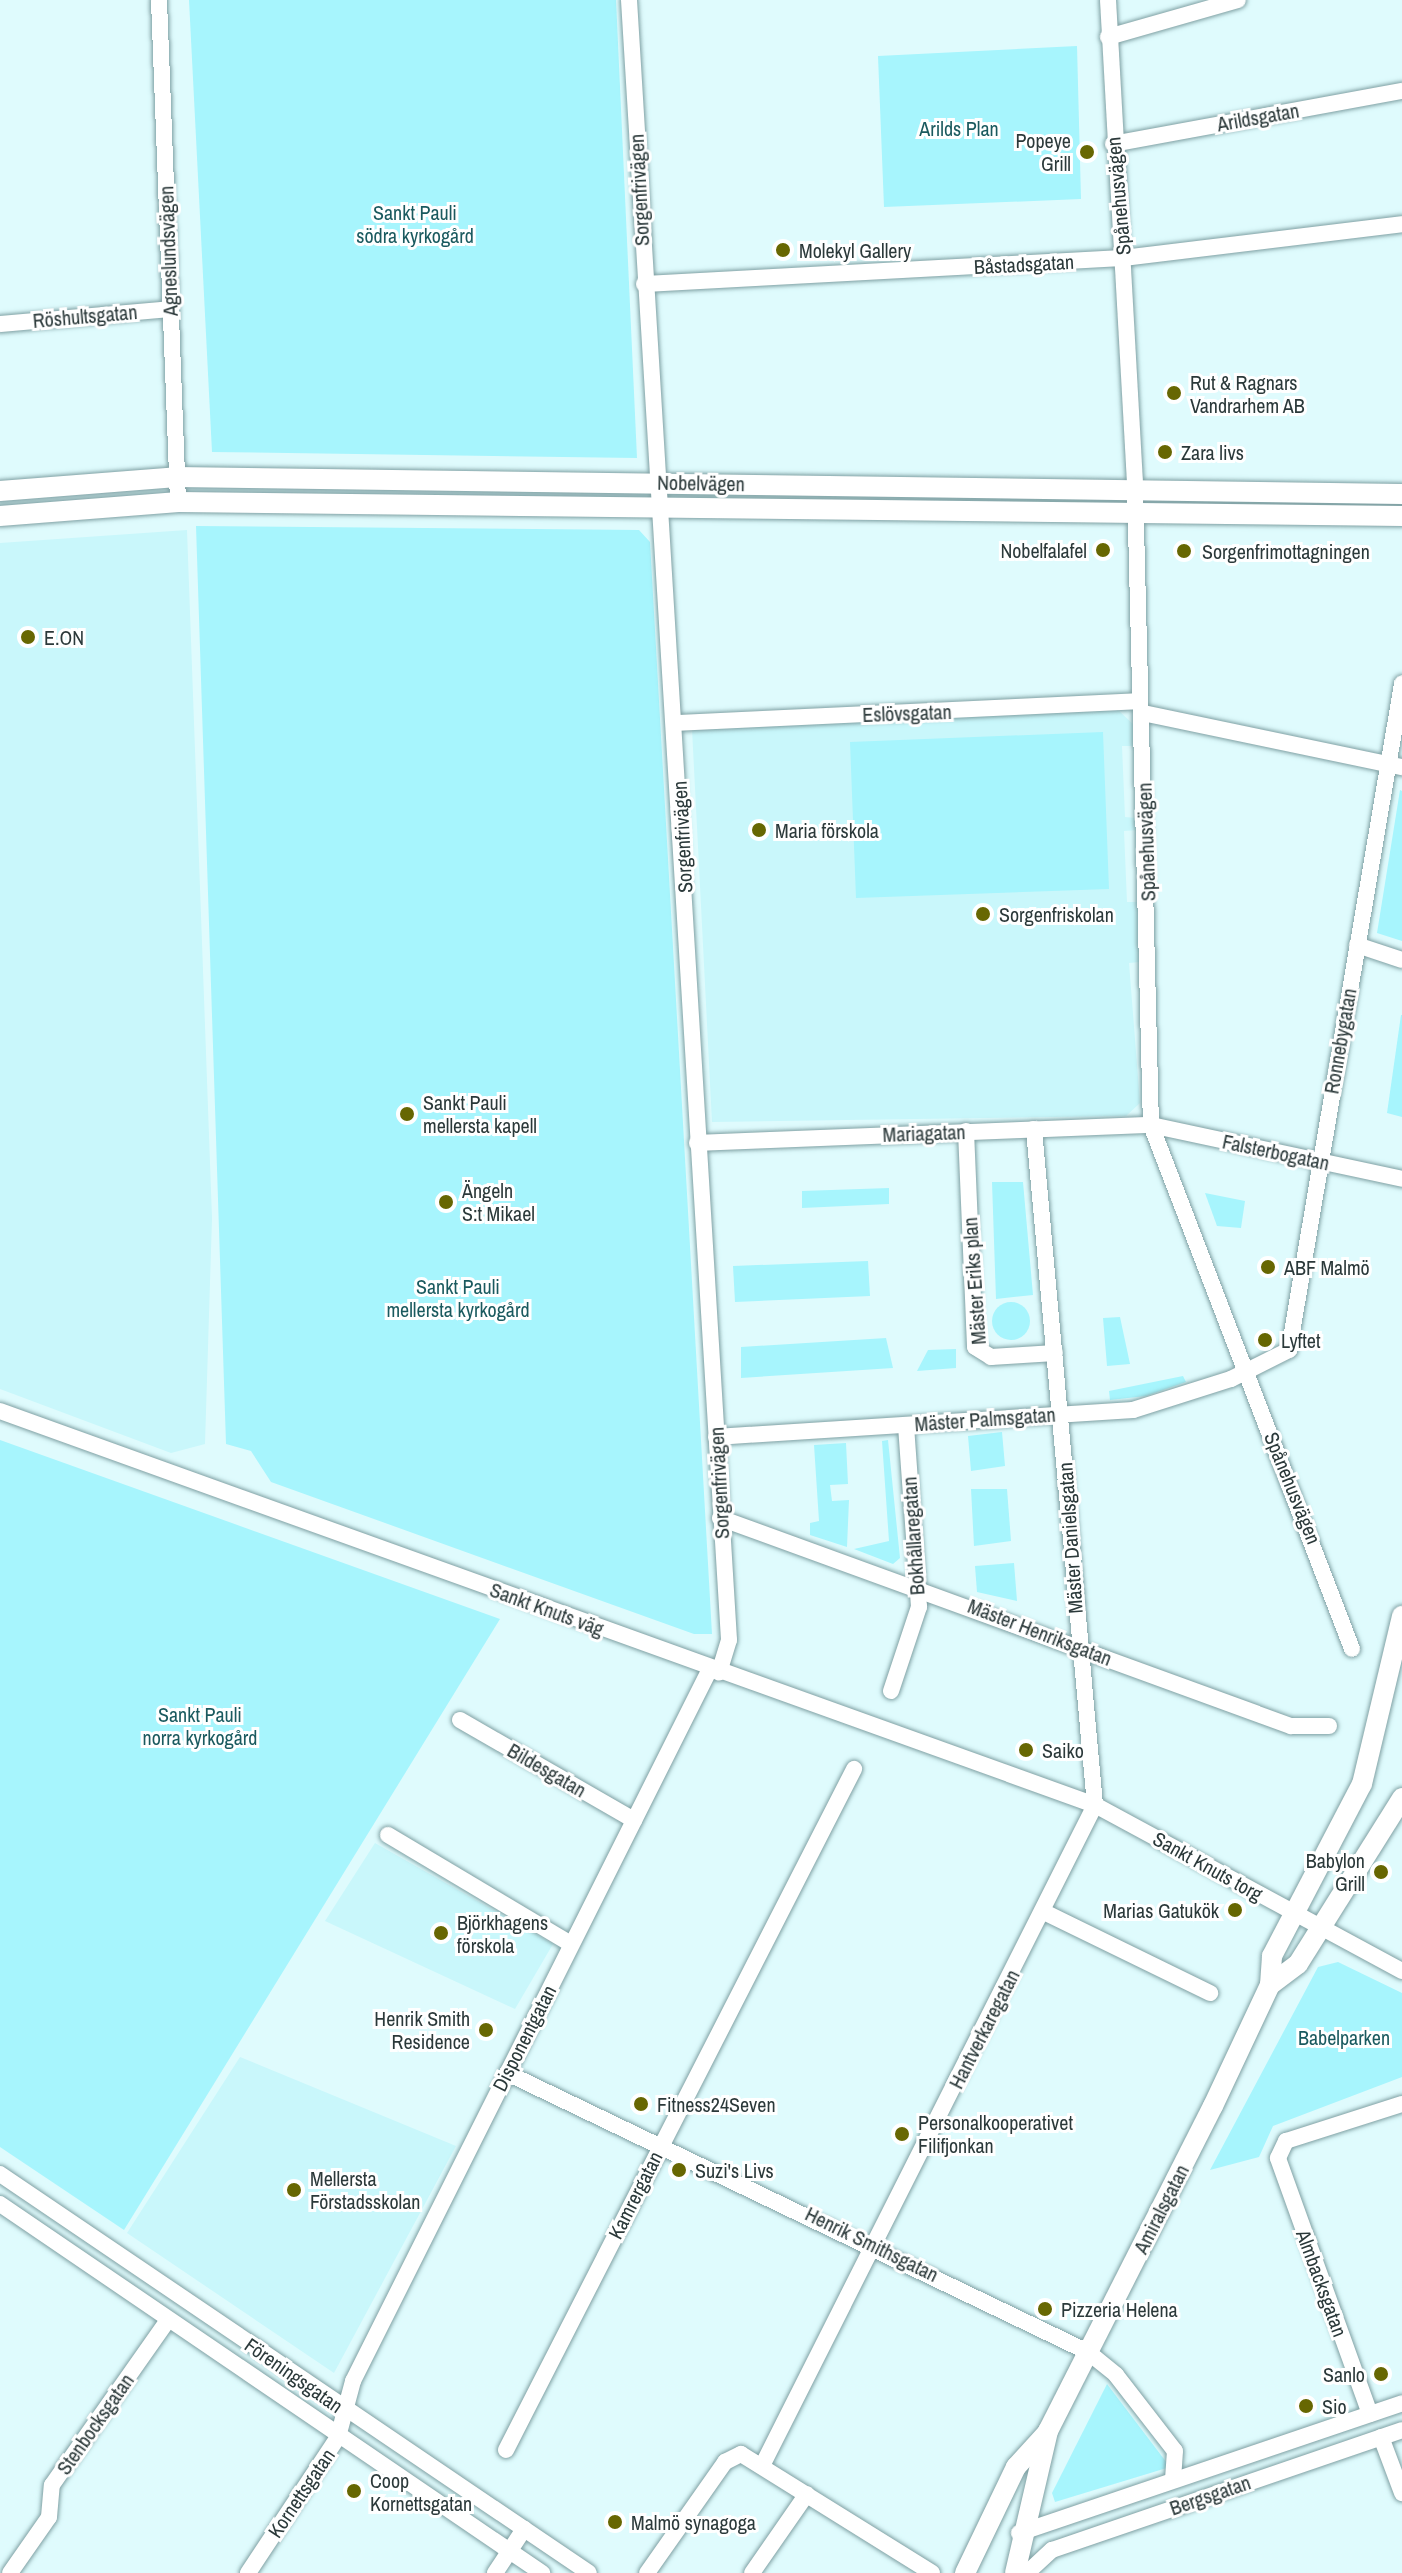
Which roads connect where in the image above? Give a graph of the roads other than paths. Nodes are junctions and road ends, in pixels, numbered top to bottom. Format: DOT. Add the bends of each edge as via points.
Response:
graph roads {
  1 [pos="159,0"];
  2 [pos="629,0"];
  3 [pos="1108,0"];
  4 [pos="1238,0"];
  5 [pos="1108,37"];
  6 [pos="1402,91"];
  7 [pos="1113,144"];
  8 [pos="1402,224"];
  9 [pos="1123,258"];
  10 [pos="644,284"];
  11 [pos="170,309"];
  12 [pos="0,324"];
  13 [pos="176,477"];
  14 [pos="660,482"];
  15 [pos="1135,486"];
  16 [pos="0,491"];
  17 [pos="1402,494"];
  18 [pos="178,502"];
  19 [pos="661,508"];
  20 [pos="1135,513"];
  21 [pos="0,516"];
  22 [pos="1402,516"];
  23 [pos="1401,695"];
  24 [pos="1141,707"];
  25 [pos="676,723"];
  26 [pos="1395,764"];
  27 [pos="1357,945"];
  28 [pos="1402,960"];
  29 [pos="1151,1125"];
  30 [pos="1034,1129"];
  31 [pos="966,1131"];
  32 [pos="697,1143"];
  33 [pos="1319,1161"];
  34 [pos="1402,1179"];
  35 [pos="1055,1353"];
  36 [pos="1247,1372"];
  37 [pos="0,1411"];
  38 [pos="1061,1414"];
  39 [pos="906,1425"];
  40 [pos="716,1437"];
  41 [pos="720,1518"];
  42 [pos="914,1585"];
  43 [pos="1402,1616"];
  44 [pos="1078,1646"];
  45 [pos="1352,1649"];
  46 [pos="715,1670"];
  47 [pos="891,1691"];
  48 [pos="460,1720"];
  49 [pos="1329,1726"];
  50 [pos="854,1769"];
  51 [pos="1402,1798"];
  52 [pos="1095,1805"];
  53 [pos="634,1820"];
  54 [pos="388,1835"];
  55 [pos="1044,1912"];
  56 [pos="1295,1916"];
  57 [pos="1320,1929"];
  58 [pos="571,1944"];
  59 [pos="1402,1971"];
  60 [pos="1270,1985"];
  61 [pos="1210,1993"];
  62 [pos="507,2073"];
  63 [pos="1402,2104"];
  64 [pos="662,2142"];
  65 [pos="0,2174"];
  66 [pos="0,2204"];
  67 [pos="874,2244"];
  68 [pos="168,2320"];
  69 [pos="1088,2352"];
  70 [pos="1402,2403"];
  71 [pos="343,2410"];
  72 [pos="1370,2414"];
  73 [pos="1402,2430"];
  74 [pos="1048,2431"];
  75 [pos="338,2437"];
  76 [pos="1381,2437"];
  77 [pos="506,2450"];
  78 [pos="762,2466"];
  79 [pos="1173,2480"];
  80 [pos="1402,2493"];
  81 [pos="807,2494"];
  82 [pos="524,2529"];
  83 [pos="1019,2533"];
  84 [pos="509,2551"];
  85 [pos="969,2567"];
  86 [pos="10,2573"];
  87 [pos="248,2573"];
  88 [pos="495,2573"];
  89 [pos="542,2573"];
  90 [pos="589,2573"];
  91 [pos="647,2573"];
  92 [pos="752,2573"];
  93 [pos="932,2573"];
  94 [pos="1015,2573"];
  95 [pos="1027,2573"];
  1 -- 11 [label="street, Agneslundsvägen"];
  2 -- 10 [label="street, Sorgenfrivägen"];
  3 -- 5 [label="street, Spånehusvägen"];
  4 -- 5 [label="street"];
  5 -- 7 [label="street, Spånehusvägen"];
  6 -- 7 [label="street, Arildsgatan"];
  7 -- 9 [label="street, Spånehusvägen"];
  8 -- 9 [label="street, Båstadsgatan"];
  9 -- 10 [label="street, Båstadsgatan"];
  9 -- 15 [label="street, Spånehusvägen"];
  10 -- 14 [label="street, Sorgenfrivägen"];
  11 -- 12 [label="street, Röshultsgatan"];
  11 -- 13 [label="street, Agneslundsvägen"];
  13 -- 14 [label="main road, Nobelvägen"];
  13 -- 16 [label="main road, Nobelvägen"];
  13 -- 18 [label="street, Agneslundsvägen"];
  14 -- 15 [label="main road, Nobelvägen"];
  14 -- 19 [label="street, Sorgenfrivägen"];
  15 -- 17 [label="main road, Nobelvägen"];
  15 -- 20 [label="street, Spånehusvägen"];
  18 -- 19 [label="main road, Nobelvägen"];
  18 -- 21 [label="main road, Nobelvägen"];
  19 -- 20 [label="main road, Nobelvägen"];
  19 -- 25 [label="street, Sorgenfrivägen"];
  20 -- 22 [label="main road, Nobelvägen"];
  20 -- 24 [label="street, Spånehusvägen"];
  23 -- 26 [label="street, Ronnebygatan"];
  24 -- 25 [label="street, Eslövsgatan"];
  24 -- 26 [label="street, Eslövsgatan"];
  24 -- 29 [label="street, Spånehusvägen"];
  25 -- 32 [label="street, Sorgenfrivägen"];
  26 -- 27 [label="street, Ronnebygatan"];
  27 -- 28 [label="street"];
  27 -- 33 [label="street, Ronnebygatan"];
  29 -- 30 [label="street, Mariagatan"];
  29 -- 33 [label="street, Falsterbogatan"];
  29 -- 36 [label="street, Spånehusvägen"];
  30 -- 31 [label="street, Mariagatan"];
  30 -- 35 [label="street"];
  31 -- 32 [label="street, Mariagatan"];
  31 -- 35 [label="street, Mäster Eriks plan" via="975,1347 991,1357"];
  32 -- 40 [label="street, Sorgenfrivägen"];
  33 -- 34 [label="street, Falsterbogatan"];
  33 -- 36 [label="street, Ronnebygatan" via="1289,1350"];
  35 -- 38 [label="street"];
  36 -- 38 [label="street, Mäster Palmsgatan" via="1148,1407"];
  36 -- 45 [label="street, Spånehusvägen"];
  37 -- 46 [label="street, Sankt Knuts väg"];
  38 -- 39 [label="street, Mäster Palmsgatan"];
  38 -- 44 [label="street, Mäster Danielsgatan"];
  39 -- 40 [label="street, Mäster Palmsgatan"];
  39 -- 42 [label="street, Bokhållaregatan"];
  40 -- 41 [label="street, Sorgenfrivägen"];
  41 -- 42 [label="street, Mäster Henriksgatan" via="752,1521"];
  41 -- 46 [label="street, Sorgenfrivägen" via="729,1640"];
  42 -- 44 [label="street, Mäster Henriksgatan"];
  42 -- 47 [label="street, Bokhållaregatan" via="919,1607"];
  43 -- 56 [label="main road, Amiralsgatan" via="1362,1784"];
  44 -- 49 [label="street, Mäster Henriksgatan" via="1291,1726"];
  44 -- 52 [label="street, Mäster Danielsgatan"];
  46 -- 52 [label="street, Sankt Knuts väg"];
  46 -- 53 [label="street, Disponentgatan"];
  48 -- 53 [label="street, Bildesgatan"];
  50 -- 64 [label="street, Kamrergatan"];
  51 -- 57 [label="main road, Amiralsgatan"];
  52 -- 55 [label="street, Hantverkaregatan"];
  52 -- 56 [label="street, Sankt Knuts torg"];
  53 -- 58 [label="street, Disponentgatan"];
  54 -- 58 [label="street"];
  55 -- 61 [label="street"];
  55 -- 67 [label="street, Hantverkaregatan"];
  56 -- 57 [label="street, Sankt Knuts torg"];
  56 -- 60 [label="main road, Amiralsgatan" via="1272,1956"];
  57 -- 59 [label="street, Sankt Knuts torg"];
  57 -- 60 [label="main road, Amiralsgatan" via="1298,1964"];
  58 -- 62 [label="street, Disponentgatan"];
  60 -- 69 [label="main road, Amiralsgatan"];
  62 -- 64 [label="street, Henrik Smithsgatan"];
  62 -- 71 [label="street, Disponentgatan"];
  63 -- 72 [label="street, Almbacksgatan" via="1286,2141 1279,2152"];
  64 -- 67 [label="street, Henrik Smithsgatan"];
  64 -- 77 [label="street, Kamrergatan"];
  65 -- 71 [label="street, Föreningsgatan"];
  66 -- 68 [label="street, Föreningsgatan"];
  67 -- 69 [label="street, Henrik Smithsgatan"];
  67 -- 78 [label="street, Hantverkaregatan"];
  68 -- 75 [label="street, Föreningsgatan"];
  68 -- 86 [label="street, Stenbocksgatan" via="52,2485 49,2517"];
  69 -- 74 [label="main road, Amiralsgatan"];
  69 -- 79 [label="street, Henrik Smithsgatan" via="1110,2367 1175,2451"];
  70 -- 72 [label="street, Bergsgatan"];
  71 -- 75 [label="street, Kornettsgatan"];
  71 -- 82 [label="street, Föreningsgatan"];
  72 -- 79 [label="street, Bergsgatan"];
  73 -- 76 [label="street, Bergsgatan"];
  74 -- 83 [label="main road, Amiralsgatan"];
  74 -- 85 [label="main road, Amiralsgatan" via="1016,2467"];
  75 -- 84 [label="street, Föreningsgatan"];
  75 -- 87 [label="street, Kornettsgatan"];
  76 -- 80 [label="street"];
  76 -- 95 [label="street, Bergsgatan" via="1052,2550"];
  78 -- 81 [label="street"];
  78 -- 91 [label="street" via="732,2455"];
  79 -- 83 [label="street, Bergsgatan"];
  81 -- 92 [label="street"];
  81 -- 93 [label="street"];
  82 -- 84 [label="street"];
  82 -- 90 [label="street, Föreningsgatan"];
  83 -- 85 [label="main road, Amiralsgatan"];
  83 -- 94 [label="main road, Amiralsgatan"];
  84 -- 88 [label="street"];
  84 -- 89 [label="street, Föreningsgatan"];
}
